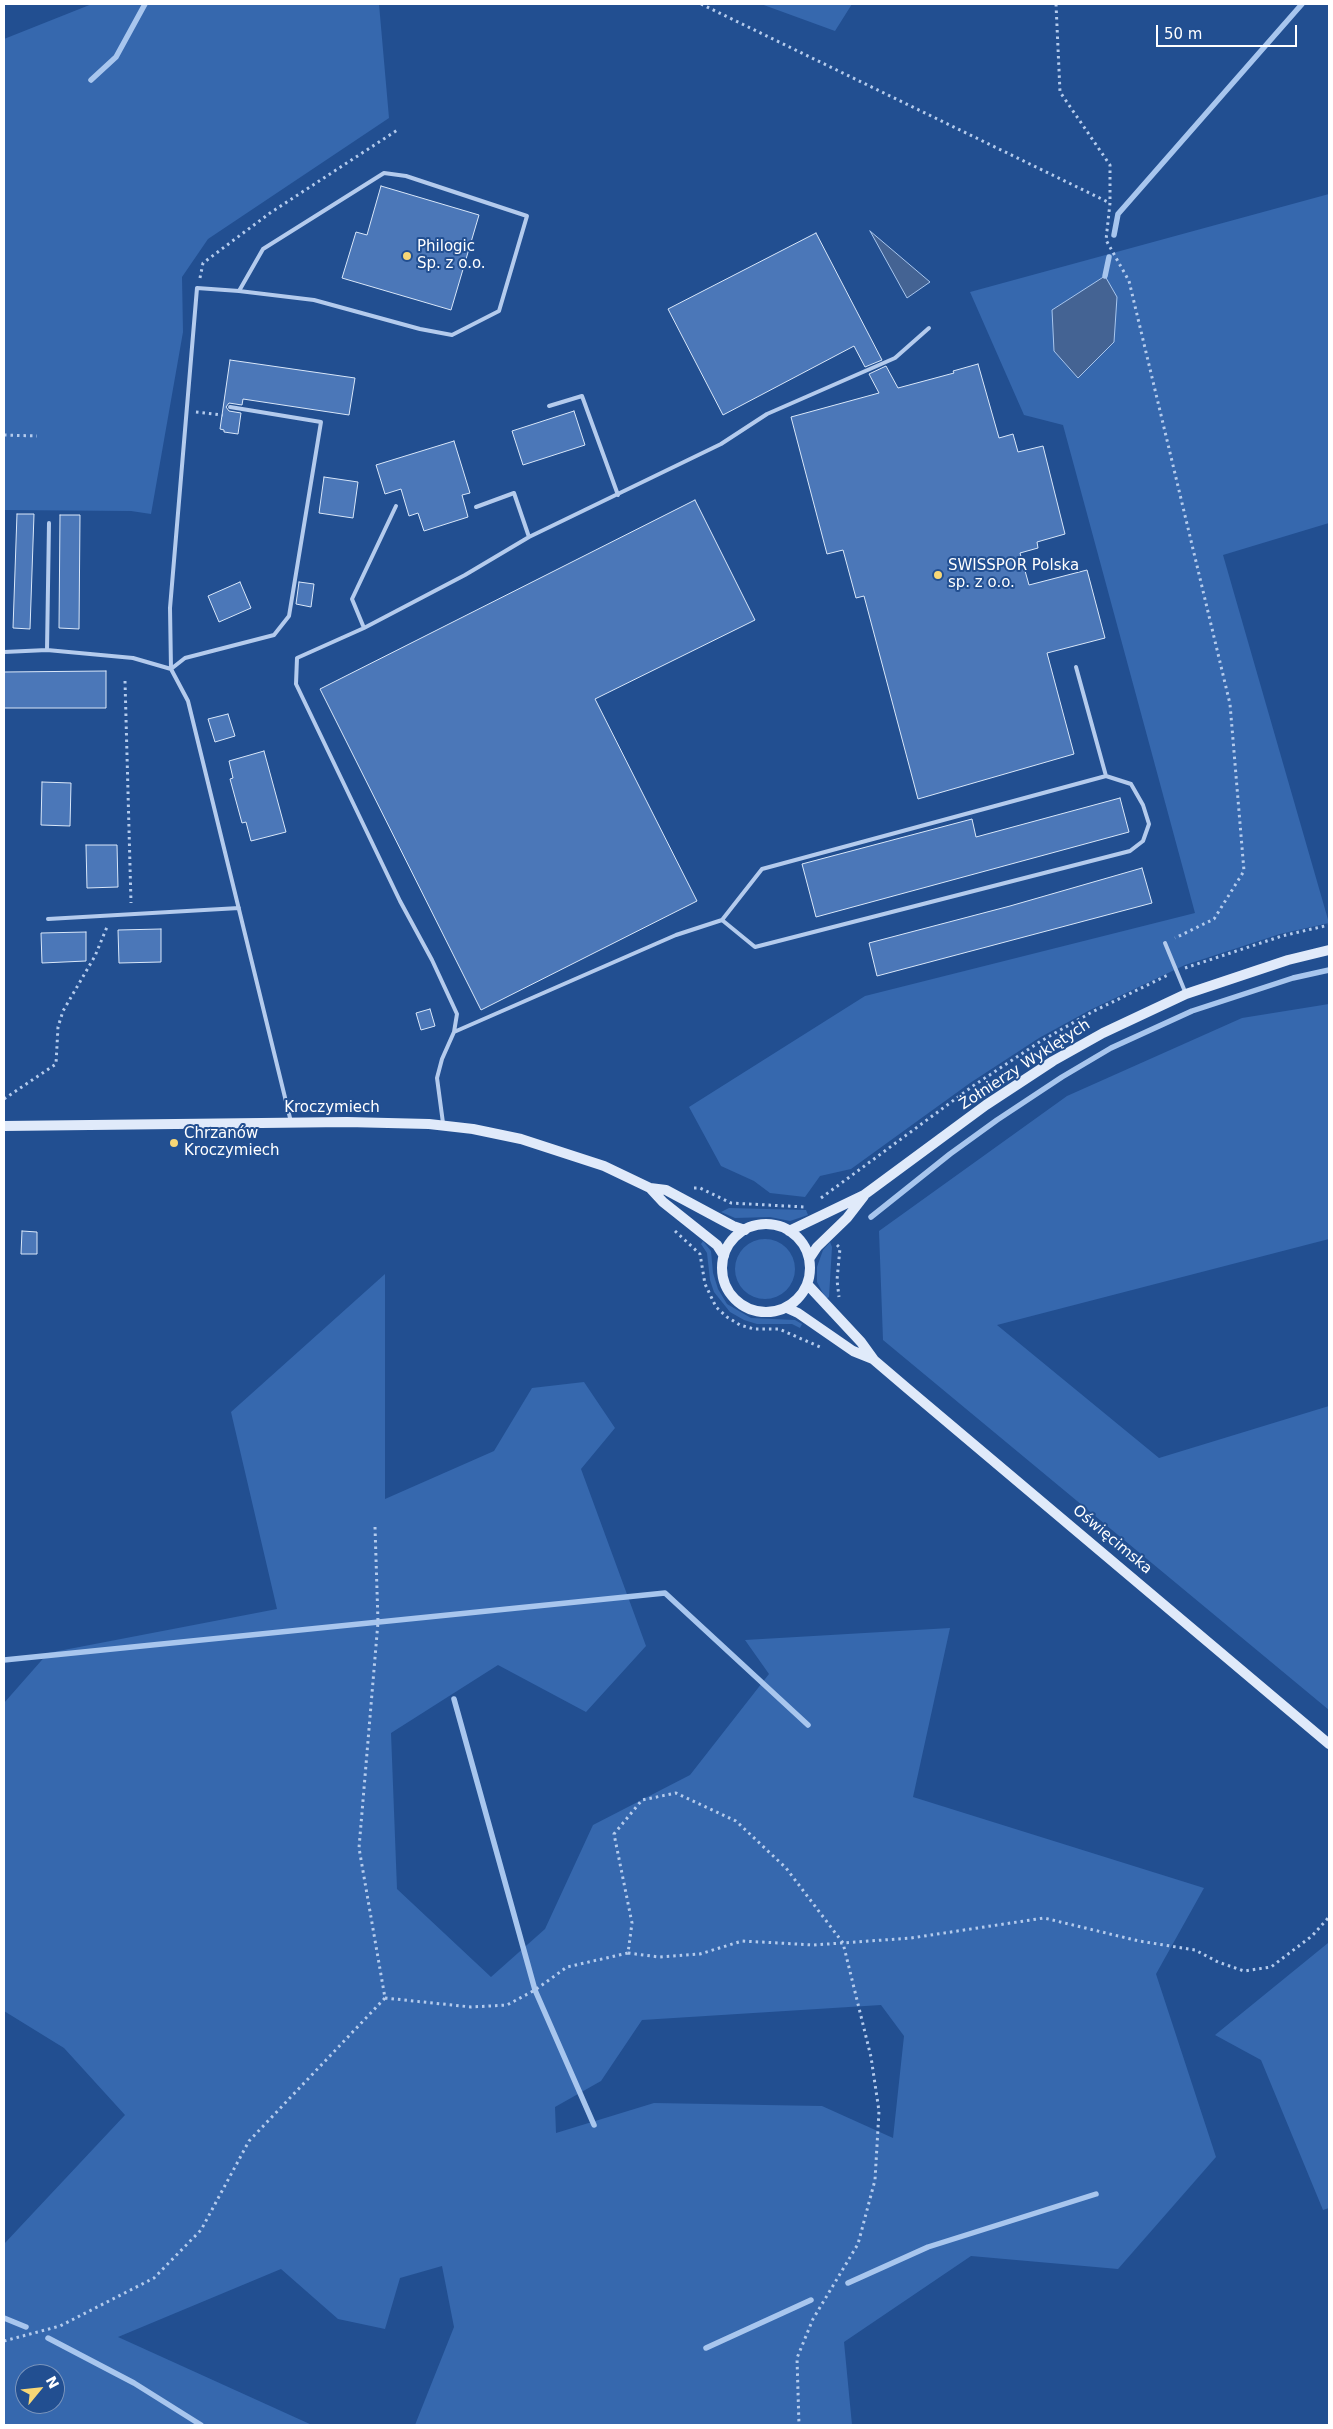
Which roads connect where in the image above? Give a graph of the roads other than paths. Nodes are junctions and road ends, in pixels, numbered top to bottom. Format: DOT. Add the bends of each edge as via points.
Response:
graph roads {
  1 [pos="239,291"];
  2 [pos="929,328"];
  3 [pos="549,406"];
  4 [pos="230,407"];
  5 [pos="618,495"];
  6 [pos="396,506"];
  7 [pos="476,506"];
  8 [pos="49,523"];
  9 [pos="529,537"];
  10 [pos="364,628"];
  11 [pos="48,650"];
  12 [pos="4,652"];
  13 [pos="1076,667"];
  14 [pos="171,669"];
  15 [pos="1106,776"];
  16 [pos="240,908"];
  17 [pos="48,919"];
  18 [pos="722,920"];
  19 [pos="1165,943"];
  20 [pos="1329,950"];
  21 [pos="1186,994"];
  22 [pos="454,1032"];
  23 [pos="291,1122"];
  24 [pos="4,1126"];
  25 [pos="443,1126"];
  26 [pos="650,1188"];
  27 [pos="864,1195"];
  28 [pos="745,1230"];
  29 [pos="789,1231"];
  30 [pos="724,1256"];
  31 [pos="809,1259"];
  32 [pos="807,1284"];
  33 [pos="786,1308"];
  34 [pos="874,1360"];
  35 [pos="1329,1744"];
  1 -- 1 [label="lane" via="314,300 452,335 499,311 527,216 406,176 384,174 263,249"];
  1 -- 14 [label="lane" via="197,288 170,608"];
  2 -- 5 [label="lane" via="895,358 768,414 721,444"];
  3 -- 5 [label="lane" via="582,396"];
  4 -- 14 [label="lane" via="321,422 289,616 274,636 184,658"];
  5 -- 9 [label="lane"];
  6 -- 10 [label="lane" via="352,600"];
  7 -- 9 [label="lane" via="514,493"];
  8 -- 11 [label="lane"];
  9 -- 10 [label="lane"];
  10 -- 22 [label="lane" via="297,658 296,684 457,1014"];
  11 -- 12 [label="lane"];
  11 -- 14 [label="lane" via="133,658"];
  13 -- 15 [label="lane"];
  14 -- 16 [label="lane" via="188,701"];
  15 -- 18 [label="lane" via="762,869"];
  15 -- 18 [label="lane" via="1130,784 1143,805 1149,824 1143,841 1130,851 755,947"];
  16 -- 17 [label="lane"];
  16 -- 23 [label="lane"];
  18 -- 22 [label="lane" via="676,935"];
  19 -- 21 [label="lane"];
  20 -- 21 [label="main road, Żołnierzy Wyklętych"];
  21 -- 27 [label="main road, Żołnierzy Wyklętych" via="1103,1033 1053,1061 986,1105"];
  22 -- 25 [label="lane" via="437,1078"];
  23 -- 24 [label="main road, Kroczymiech"];
  23 -- 25 [label="main road, Kroczymiech"];
  25 -- 26 [label="main road, Kroczymiech" via="521,1139 604,1166"];
  26 -- 28 [label="main road, Kroczymiech" via="666,1190"];
  26 -- 30 [label="main road, Kroczymiech" via="717,1245"];
  27 -- 29 [label="main road, Żołnierzy Wyklętych"];
  27 -- 31 [label="main road, Żołnierzy Wyklętych"];
  28 -- 29 [label="main road" via="768,1224"];
  28 -- 30 [label="main road" via="728,1245"];
  29 -- 31 [label="main road" via="805,1248"];
  30 -- 33 [label="main road" via="725,1285 733,1298 758,1312"];
  31 -- 32 [label="main road"];
  32 -- 33 [label="main road" via="799,1298"];
  32 -- 34 [label="main road, Oświęcimska"];
  33 -- 34 [label="main road, Oświęcimska" via="853,1351"];
  34 -- 35 [label="main road, Oświęcimska"];
}
